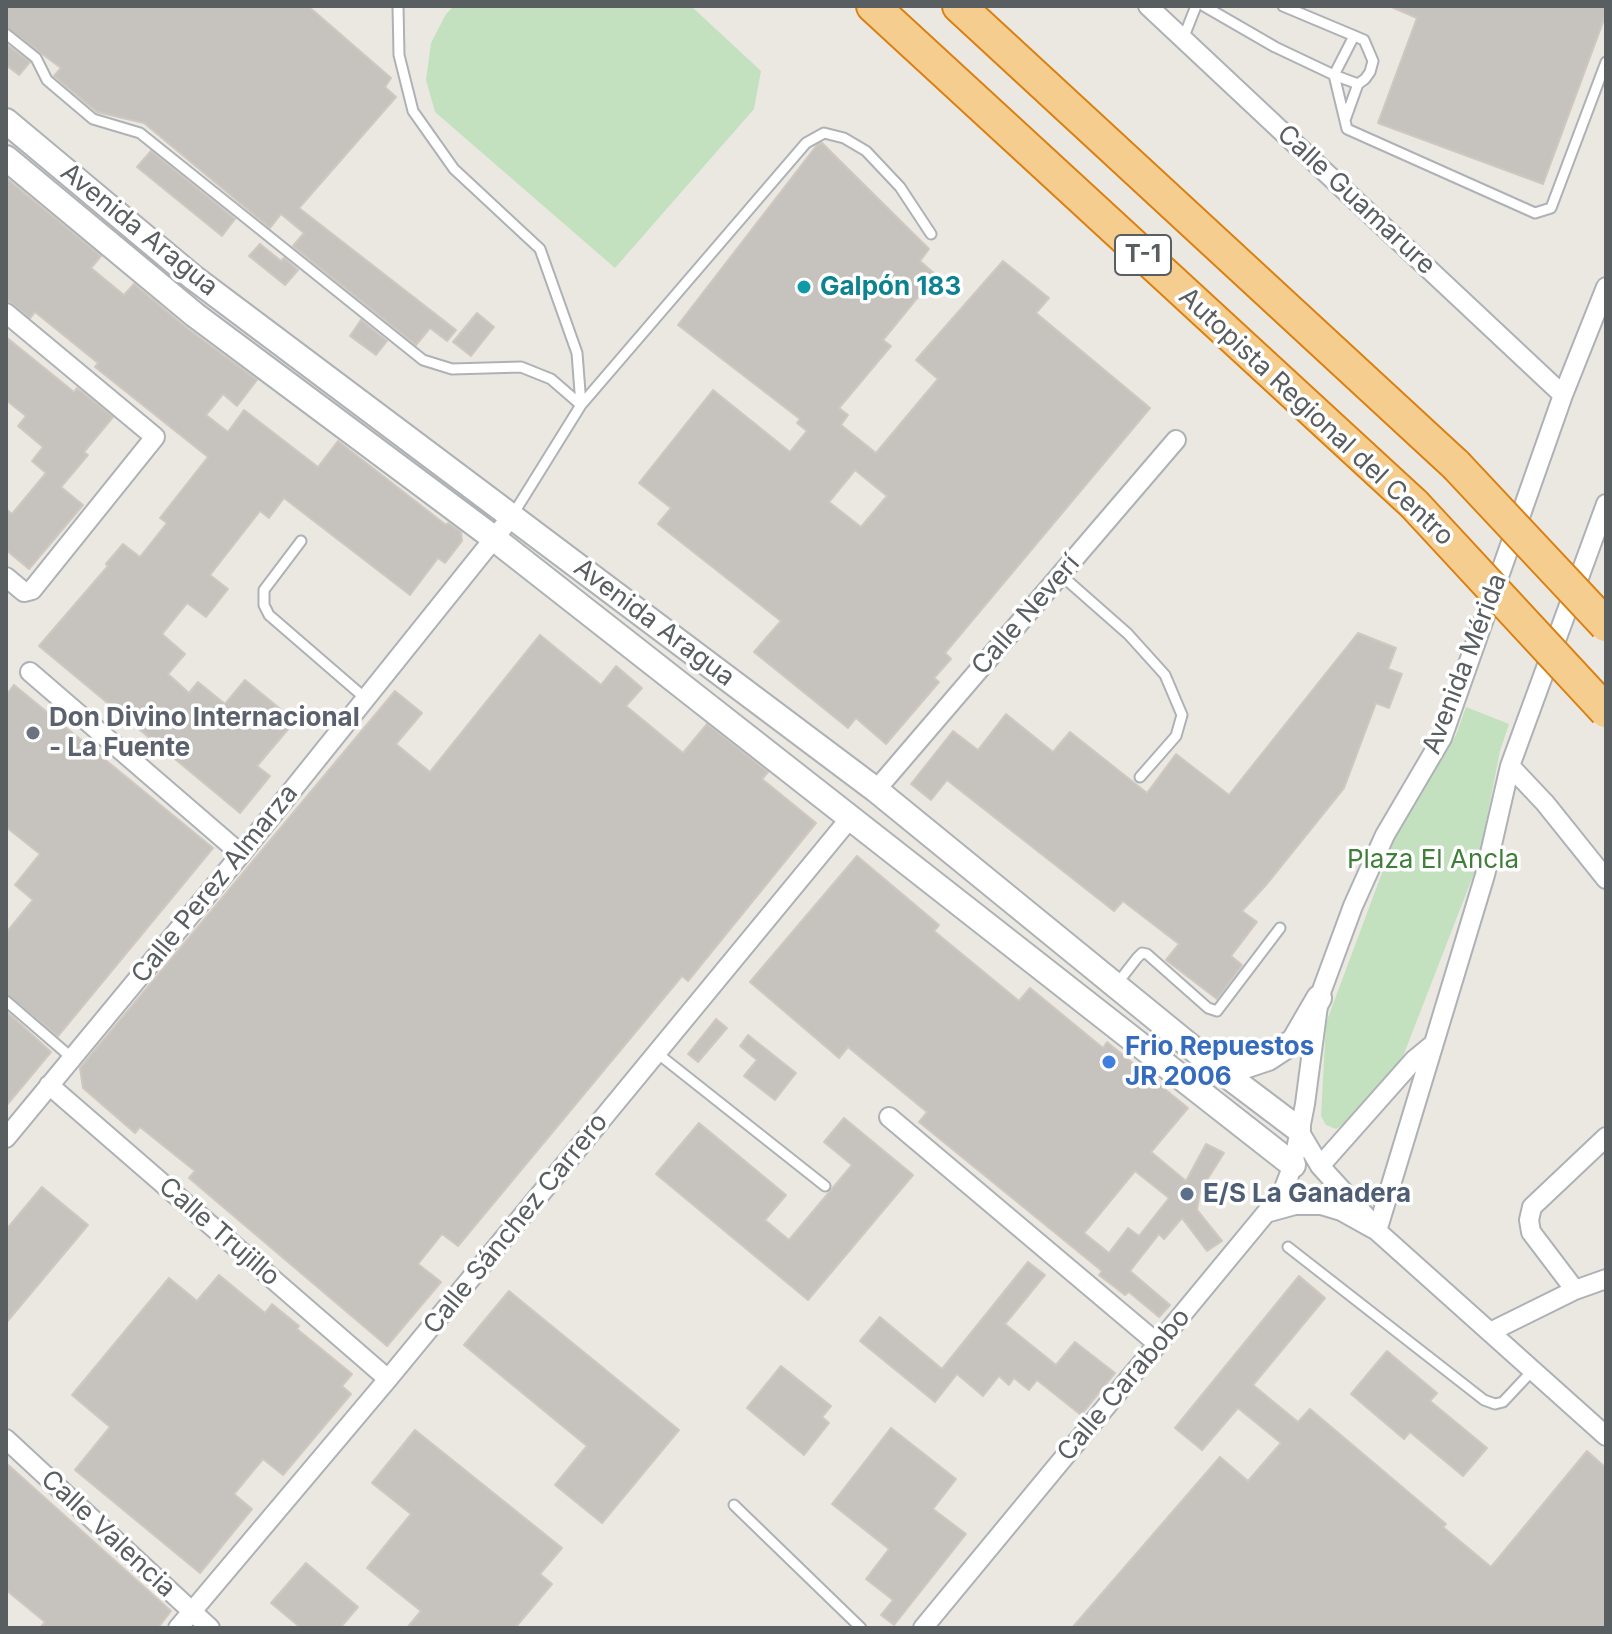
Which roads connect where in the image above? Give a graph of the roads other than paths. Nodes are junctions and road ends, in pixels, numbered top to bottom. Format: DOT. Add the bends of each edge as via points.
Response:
graph roads {
  1 [pos="398,6"];
  2 [pos="873,6"];
  3 [pos="959,6"];
  4 [pos="1148,6"];
  5 [pos="1196,6"];
  6 [pos="1204,6"];
  7 [pos="1283,6"];
  8 [pos="6,34"];
  9 [pos="1354,36"];
  10 [pos="1183,39"];
  11 [pos="1606,62"];
  12 [pos="1334,75"];
  13 [pos="1358,84"];
  14 [pos="6,121"];
  15 [pos="1344,123"];
  16 [pos="6,158"];
  17 [pos="931,234"];
  18 [pos="1606,287"];
  19 [pos="6,313"];
  20 [pos="1563,395"];
  21 [pos="581,405"];
  22 [pos="1176,440"];
  23 [pos="1606,504"];
  24 [pos="512,516"];
  25 [pos="495,539"];
  26 [pos="301,541"];
  27 [pos="1061,575"];
  28 [pos="6,577"];
  29 [pos="1606,625"];
  30 [pos="30,672"];
  31 [pos="365,698"];
  32 [pos="1606,711"];
  33 [pos="1510,766"];
  34 [pos="1140,777"];
  35 [pos="876,790"];
  36 [pos="851,817"];
  37 [pos="241,854"];
  38 [pos="1606,879"];
  39 [pos="1280,928"];
  40 [pos="1116,985"];
  41 [pos="1319,998"];
  42 [pos="6,1001"];
  43 [pos="1431,1046"];
  44 [pos="657,1053"];
  45 [pos="72,1058"];
  46 [pos="1212,1064"];
  47 [pos="49,1085"];
  48 [pos="889,1117"];
  49 [pos="1298,1129"];
  50 [pos="1606,1137"];
  51 [pos="6,1138"];
  52 [pos="1293,1165"];
  53 [pos="1320,1166"];
  54 [pos="825,1186"];
  55 [pos="1266,1213"];
  56 [pos="1377,1231"];
  57 [pos="1288,1247"];
  58 [pos="1602,1285"];
  59 [pos="1575,1290"];
  60 [pos="1490,1332"];
  61 [pos="1158,1344"];
  62 [pos="1533,1370"];
  63 [pos="388,1379"];
  64 [pos="1606,1436"];
  65 [pos="6,1439"];
  66 [pos="734,1505"];
  67 [pos="192,1612"];
  68 [pos="178,1628"];
  69 [pos="210,1628"];
  70 [pos="861,1628"];
  71 [pos="923,1628"];
  1 -- 21 [label="lane" via="399,55 413,111 454,169 540,249 577,353"];
  2 -- 32 [label="highway, Autopista Regional del Centro / T-1, bridge" via="1414,504"];
  3 -- 29 [label="highway, T-1, bridge" via="1456,465"];
  4 -- 10 [label="street, Calle Guamarure"];
  5 -- 10 [label="lane"];
  6 -- 12 [label="lane"];
  7 -- 9 [label="lane"];
  8 -- 21 [label="lane" via="36,58 47,80 93,119 140,133 423,360 452,369 521,367 551,379"];
  9 -- 12 [label="lane"];
  9 -- 13 [label="lane" via="1364,40 1373,61"];
  10 -- 20 [label="street, Calle Guamarure"];
  11 -- 15 [label="lane" via="1551,208 1542,212 1353,134"];
  12 -- 13 [label="lane"];
  12 -- 15 [label="lane"];
  13 -- 15 [label="lane"];
  14 -- 24 [label="street, Avenida Aragua" via="194,278"];
  16 -- 25 [label="street, Avenida Aragua" via="195,315"];
  17 -- 21 [label="lane" via="900,187 866,151 824,133 806,143"];
  18 -- 20 [label="street, Avenida Mérida"];
  19 -- 28 [label="street" via="154,434 32,590 24,592"];
  20 -- 41 [label="street, Avenida Mérida" via="1442,738 1385,835"];
  21 -- 24 [label="lane"];
  22 -- 27 [label="street, Calle Neverí"];
  23 -- 33 [label="street"];
  24 -- 25 [label="street, Calle Perez Almarza"];
  24 -- 35 [label="street, Avenida Aragua"];
  25 -- 31 [label="street, Calle Perez Almarza"];
  25 -- 36 [label="street, Avenida Aragua"];
  26 -- 31 [label="lane" via="264,590 264,605"];
  27 -- 34 [label="lane" via="1165,675 1182,715 1176,736"];
  27 -- 35 [label="street, Calle Neverí"];
  30 -- 37 [label="street"];
  31 -- 37 [label="street, Calle Perez Almarza"];
  33 -- 38 [label="street"];
  33 -- 43 [label="street" via="1485,875"];
  35 -- 40 [label="street, Avenida Aragua"];
  36 -- 44 [label="street, Calle Sánchez Carrero"];
  36 -- 52 [label="street, Avenida Aragua"];
  37 -- 45 [label="street, Calle Perez Almarza"];
  39 -- 40 [label="lane" via="1217,1011 1147,954 1142,953"];
  40 -- 46 [label="street, Avenida Aragua"];
  41 -- 46 [label="street" via="1294,1041 1268,1058 1241,1067"];
  41 -- 49 [label="street, Avenida Mérida"];
  42 -- 45 [label="lane"];
  43 -- 53 [label="street"];
  43 -- 56 [label="street"];
  44 -- 54 [label="lane"];
  44 -- 63 [label="street, Calle Sánchez Carrero"];
  45 -- 47 [label="street, Calle Perez Almarza"];
  46 -- 49 [label="street, Avenida Aragua"];
  47 -- 51 [label="street, Calle Perez Almarza"];
  47 -- 63 [label="street, Calle Trujillo"];
  48 -- 61 [label="street"];
  49 -- 52 [label="street, Calle Carabobo"];
  49 -- 53 [label="street"];
  50 -- 59 [label="street" via="1532,1207 1529,1220 1531,1232"];
  52 -- 53 [label="street"];
  52 -- 55 [label="street, Calle Carabobo"];
  53 -- 56 [label="street"];
  55 -- 56 [label="street" via="1321,1205"];
  55 -- 61 [label="street, Calle Carabobo"];
  56 -- 60 [label="street"];
  57 -- 62 [label="lane" via="1484,1400 1503,1402"];
  58 -- 59 [label="street"];
  59 -- 60 [label="street"];
  60 -- 62 [label="street"];
  61 -- 71 [label="street, Calle Carabobo"];
  62 -- 64 [label="street"];
  63 -- 67 [label="street, Calle Sánchez Carrero"];
  65 -- 67 [label="street, Calle Valencia"];
  66 -- 70 [label="lane"];
  67 -- 68 [label="street, Calle Sánchez Carrero"];
  67 -- 69 [label="street, Calle Valencia"];
}
